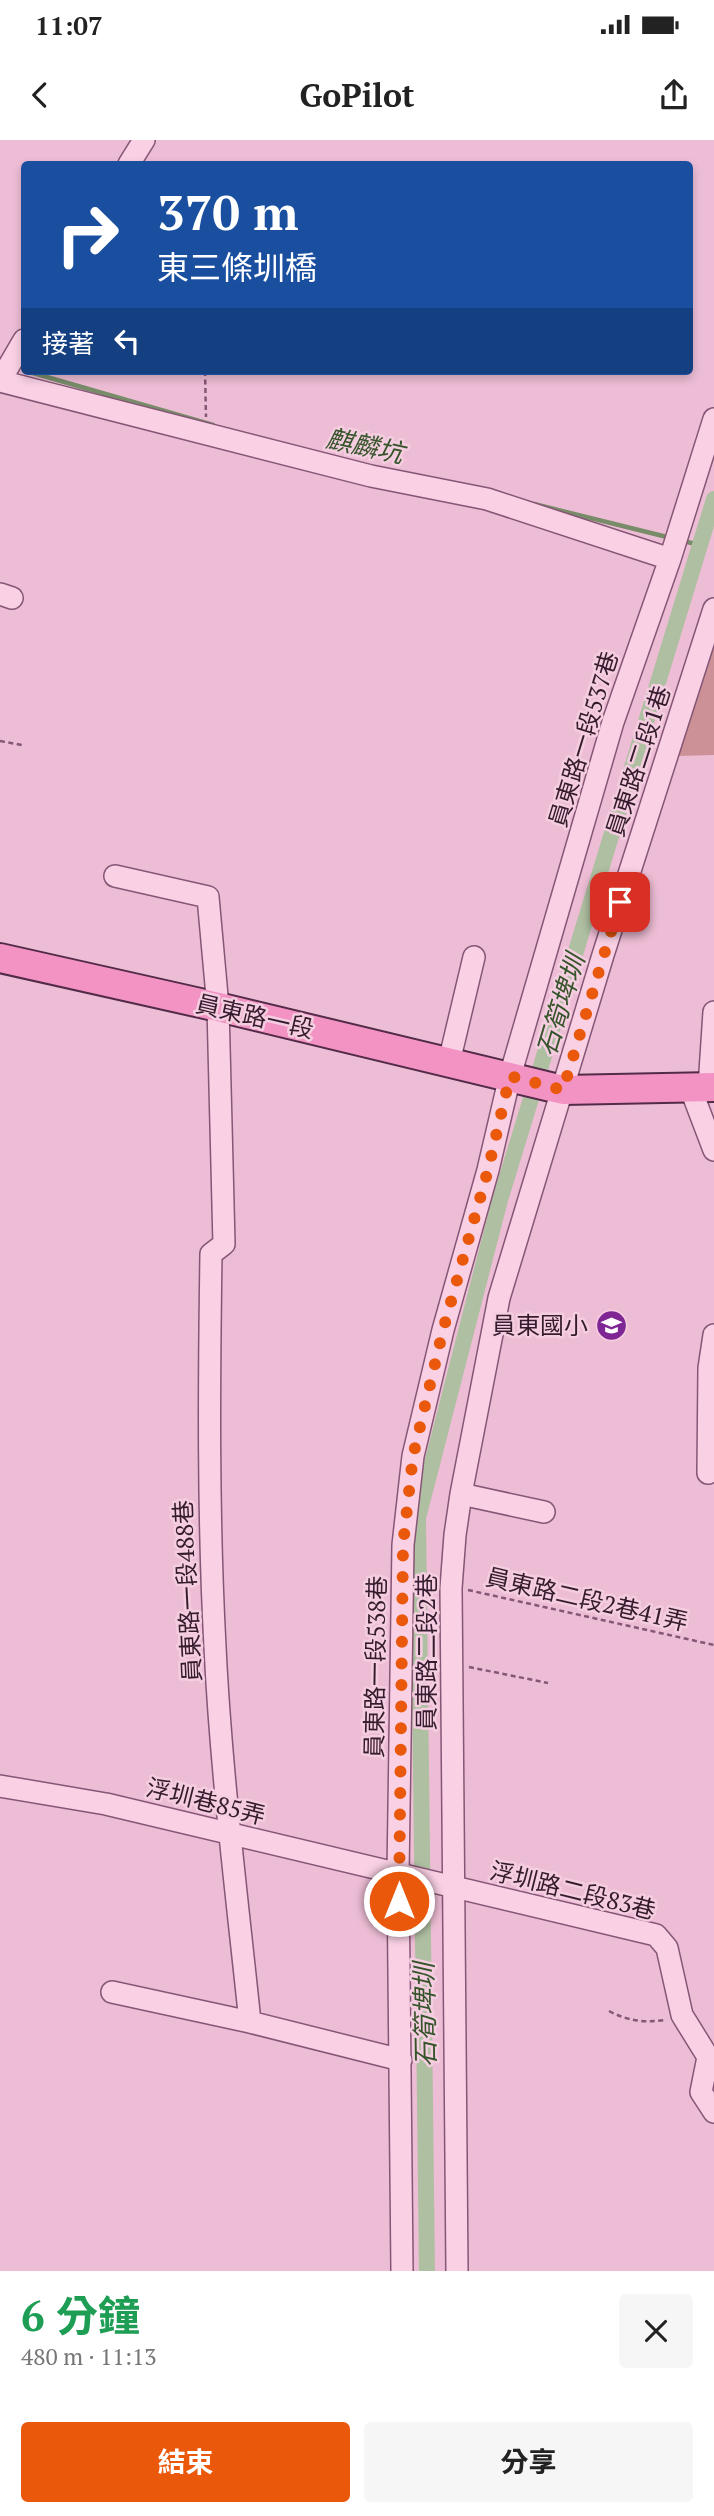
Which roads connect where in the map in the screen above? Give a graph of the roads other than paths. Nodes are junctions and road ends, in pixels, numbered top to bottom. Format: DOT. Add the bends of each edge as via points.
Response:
graph roads {
  1 [pos="144,140"];
  2 [pos="131,161"];
  3 [pos="14,346"];
  4 [pos="0,381"];
  5 [pos="714,419"];
  6 [pos="670,559"];
  7 [pos="714,609"];
  8 [pos="114,876"];
  9 [pos="474,957"];
  10 [pos="0,958"];
  11 [pos="218,1007"];
  12 [pos="714,1012"];
  13 [pos="449,1062"];
  14 [pos="510,1076"];
  15 [pos="704,1087"];
  16 [pos="563,1090"];
  17 [pos="714,1150"];
  18 [pos="714,1335"];
  19 [pos="708,1474"];
  20 [pos="461,1494"];
  21 [pos="544,1513"];
  22 [pos="0,1786"];
  23 [pos="230,1835"];
  24 [pos="398,1874"];
  25 [pos="453,1887"];
  26 [pos="112,1992"];
  27 [pos="250,2022"];
  28 [pos="401,2060"];
  29 [pos="714,2112"];
  30 [pos="402,2271"];
  31 [pos="457,2271"];
  1 -- 2 [label="street"];
  3 -- 4 [label="street"];
  4 -- 6 [label="street" via="371,476 487,499"];
  5 -- 6 [label="street, 員東路一段537巷"];
  6 -- 14 [label="street, 員東路一段537巷" via="613,722"];
  7 -- 16 [label="street, 員東路二段1巷"];
  8 -- 11 [label="street" via="208,897"];
  9 -- 13 [label="street"];
  10 -- 11 [label="main road, 員東路一段"];
  11 -- 13 [label="main road, 員東路一段"];
  11 -- 23 [label="street, 員東路一段488巷" via="224,1244 211,1254 208,1475 215,1648"];
  12 -- 15 [label="street"];
  13 -- 14 [label="main road, 員東路一段"];
  14 -- 16 [label="main road, 員東路一段"];
  14 -- 24 [label="street, 員東路一段538巷" via="413,1456 403,1545"];
  15 -- 16 [label="main road, 員東路一段"];
  15 -- 17 [label="street"];
  16 -- 20 [label="street, 員東路二段2巷" via="499,1298"];
  18 -- 19 [label="street" via="709,1368"];
  20 -- 21 [label="street"];
  20 -- 25 [label="street, 員東路二段2巷" via="451,1588"];
  22 -- 23 [label="street, 浮圳巷85弄" via="106,1804"];
  23 -- 24 [label="street, 浮圳巷85弄"];
  23 -- 27 [label="street, 員東路一段488巷"];
  24 -- 25 [label="street, 浮圳巷85弄"];
  24 -- 28 [label="street, 員東路一段538巷"];
  25 -- 29 [label="street, 浮圳路二段83巷" via="656,1935 667,1948 682,2015 708,2057 701,2092"];
  25 -- 31 [label="street, 員東路二段2巷"];
  26 -- 27 [label="street"];
  27 -- 28 [label="street"];
  28 -- 30 [label="street, 員東路一段538巷"];
}
